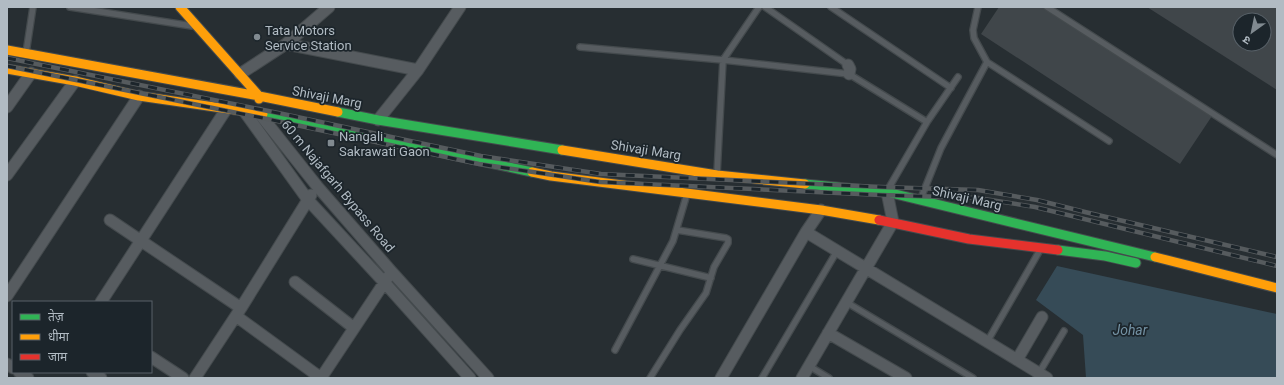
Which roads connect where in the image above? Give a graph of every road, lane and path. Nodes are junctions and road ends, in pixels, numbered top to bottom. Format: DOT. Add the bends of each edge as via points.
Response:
graph roads {
  1 [pos="33,7"];
  2 [pos="70,7"];
  3 [pos="103,7"];
  4 [pos="180,7"];
  5 [pos="329,7"];
  6 [pos="460,7"];
  7 [pos="759,7"];
  8 [pos="765,7"];
  9 [pos="831,7"];
  10 [pos="978,7"];
  11 [pos="1047,7"];
  12 [pos="107,13"];
  13 [pos="196,26"];
  14 [pos="286,44"];
  15 [pos="580,47"];
  16 [pos="7,50"];
  17 [pos="26,53"];
  18 [pos="723,60"];
  19 [pos="987,62"];
  20 [pos="7,69"];
  21 [pos="418,70"];
  22 [pos="848,70"];
  23 [pos="31,73"];
  24 [pos="240,74"];
  25 [pos="958,77"];
  26 [pos="76,81"];
  27 [pos="950,88"];
  28 [pos="242,93"];
  29 [pos="139,96"];
  30 [pos="259,96"];
  31 [pos="7,107"];
  32 [pos="227,108"];
  33 [pos="244,111"];
  34 [pos="259,113"];
  35 [pos="378,120"];
  36 [pos="927,122"];
  37 [pos="1109,141"];
  38 [pos="1277,155"];
  39 [pos="7,175"];
  40 [pos="717,175"];
  41 [pos="317,186"];
  42 [pos="887,192"];
  43 [pos="687,194"];
  44 [pos="308,200"];
  45 [pos="920,200"];
  46 [pos="821,210"];
  47 [pos="110,220"];
  48 [pos="893,222"];
  49 [pos="677,230"];
  50 [pos="806,232"];
  51 [pos="141,241"];
  52 [pos="1041,248"];
  53 [pos="837,251"];
  54 [pos="633,259"];
  55 [pos="661,265"];
  56 [pos="1144,265"];
  57 [pos="865,268"];
  58 [pos="391,272"];
  59 [pos="711,278"];
  60 [pos="295,282"];
  61 [pos="384,282"];
  62 [pos="1277,288"];
  63 [pos="7,296"];
  64 [pos="102,301"];
  65 [pos="846,302"];
  66 [pos="238,312"];
  67 [pos="1042,317"];
  68 [pos="354,328"];
  69 [pos="1064,331"];
  70 [pos="828,333"];
  71 [pos="987,342"];
  72 [pos="615,350"];
  73 [pos="152,358"];
  74 [pos="1017,360"];
  75 [pos="809,366"];
  76 [pos="200,376"];
  77 [pos="1040,376"];
  78 [pos="183,378"];
  79 [pos="321,378"];
  80 [pos="470,378"];
  81 [pos="488,378"];
  82 [pos="650,378"];
  83 [pos="721,378"];
  84 [pos="762,378"];
  85 [pos="802,378"];
  86 [pos="829,378"];
  87 [pos="906,378"];
  88 [pos="973,378"];
  1 -- 17 [label="lane"];
  2 -- 12 [label="lane"];
  3 -- 12 [label="lane"];
  4 -- 13 [label="main road"];
  5 -- 14 [label="street"];
  6 -- 21 [label="street"];
  7 -- 18 [label="lane"];
  8 -- 22 [label="lane"];
  9 -- 27 [label="lane"];
  10 -- 19 [label="lane" via="973,30 974,38"];
  11 -- 38 [label="lane"];
  12 -- 13 [label="lane"];
  13 -- 24 [label="main road"];
  14 -- 21 [label="street"];
  14 -- 24 [label="street"];
  15 -- 18 [label="lane"];
  16 -- 17 [label="main road, Shivaji Marg"];
  17 -- 28 [label="main road, Shivaji Marg"];
  18 -- 22 [label="lane"];
  18 -- 40 [label="lane"];
  19 -- 37 [label="lane"];
  19 -- 45 [label="lane" via="941,148"];
  20 -- 23 [label="main road"];
  21 -- 35 [label="street"];
  22 -- 36 [label="lane"];
  23 -- 26 [label="main road"];
  23 -- 31 [label="street"];
  24 -- 30 [label="main road"];
  25 -- 27 [label="lane"];
  26 -- 29 [label="main road"];
  26 -- 39 [label="street"];
  27 -- 36 [label="lane"];
  28 -- 30 [label="main road, Shivaji Marg"];
  28 -- 33 [label="main road, 60 m Najafgarh Bypass Road"];
  29 -- 32 [label="main road"];
  29 -- 63 [label="street"];
  30 -- 34 [label="main road"];
  30 -- 35 [label="main road, Shivaji Marg"];
  32 -- 33 [label="main road"];
  32 -- 51 [label="street"];
  33 -- 34 [label="main road"];
  33 -- 44 [label="street, 60 m Najafgarh Bypass Road"];
  34 -- 41 [label="street, 60 m Najafgarh Bypass Road"];
  34 -- 43 [label="main road" via="551,176"];
  35 -- 40 [label="main road, Shivaji Marg"];
  36 -- 42 [label="lane"];
  40 -- 42 [label="main road, Shivaji Marg"];
  41 -- 44 [label="street"];
  41 -- 58 [label="street, 60 m Najafgarh Bypass Road"];
  42 -- 45 [label="main road, Shivaji Marg"];
  42 -- 48 [label="street"];
  43 -- 46 [label="main road"];
  43 -- 49 [label="lane"];
  44 -- 61 [label="street, 60 m Najafgarh Bypass Road"];
  44 -- 66 [label="street"];
  45 -- 62 [label="main road, Shivaji Marg"];
  46 -- 48 [label="main road"];
  46 -- 50 [label="street"];
  47 -- 51 [label="street"];
  48 -- 52 [label="main road" via="969,239"];
  48 -- 57 [label="street"];
  49 -- 55 [label="lane"];
  49 -- 59 [label="lane" via="728,239"];
  50 -- 53 [label="street"];
  50 -- 83 [label="street"];
  51 -- 64 [label="street"];
  51 -- 66 [label="street"];
  52 -- 56 [label="main road" via="1105,256"];
  52 -- 71 [label="lane"];
  53 -- 57 [label="street"];
  53 -- 84 [label="lane"];
  54 -- 55 [label="lane"];
  55 -- 59 [label="lane"];
  55 -- 72 [label="lane"];
  57 -- 65 [label="street"];
  57 -- 71 [label="street"];
  58 -- 61 [label="street"];
  58 -- 81 [label="street, 60 m Najafgarh Bypass Road"];
  59 -- 82 [label="lane" via="706,293"];
  60 -- 68 [label="street"];
  61 -- 68 [label="street"];
  61 -- 80 [label="street, 60 m Najafgarh Bypass Road"];
  65 -- 70 [label="street"];
  65 -- 88 [label="lane"];
  66 -- 76 [label="street"];
  66 -- 79 [label="street"];
  67 -- 74 [label="street"];
  68 -- 79 [label="street"];
  69 -- 77 [label="lane"];
  70 -- 75 [label="street"];
  70 -- 87 [label="street"];
  71 -- 74 [label="street"];
  73 -- 78 [label="street"];
  74 -- 77 [label="street"];
  75 -- 85 [label="street"];
  75 -- 86 [label="lane"];
}
